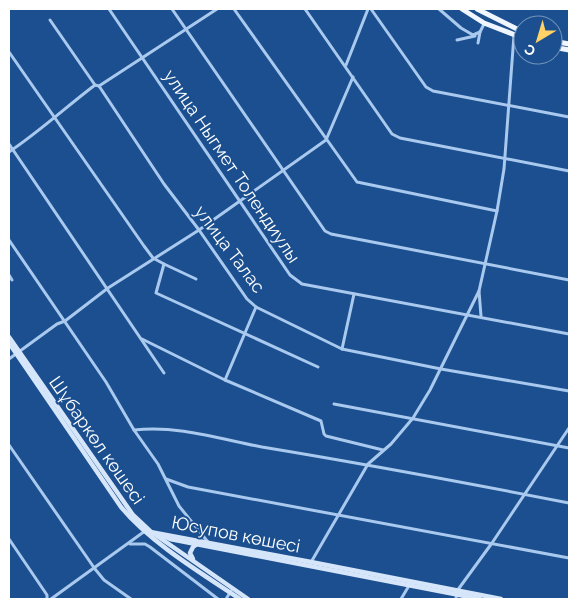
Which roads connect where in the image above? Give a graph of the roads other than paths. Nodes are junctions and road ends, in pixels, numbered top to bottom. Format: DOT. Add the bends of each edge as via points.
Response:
graph roads {
  1 [pos="109,9"];
  2 [pos="172,9"];
  3 [pos="217,9"];
  4 [pos="234,9"];
  5 [pos="306,9"];
  6 [pos="370,9"];
  7 [pos="440,9"];
  8 [pos="462,9"];
  9 [pos="477,9"];
  10 [pos="50,20"];
  11 [pos="484,23"];
  12 [pos="513,27"];
  13 [pos="186,30"];
  14 [pos="478,33"];
  15 [pos="513,35"];
  16 [pos="457,40"];
  17 [pos="478,43"];
  18 [pos="513,45"];
  19 [pos="9,52"];
  20 [pos="142,58"];
  21 [pos="346,65"];
  22 [pos="353,78"];
  23 [pos="97,86"];
  24 [pos="507,105"];
  25 [pos="569,116"];
  26 [pos="56,118"];
  27 [pos="326,140"];
  28 [pos="9,144"];
  29 [pos="11,151"];
  30 [pos="505,159"];
  31 [pos="282,170"];
  32 [pos="569,171"];
  33 [pos="239,200"];
  34 [pos="497,211"];
  35 [pos="199,230"];
  36 [pos="9,240"];
  37 [pos="152,258"];
  38 [pos="486,263"];
  39 [pos="164,264"];
  40 [pos="9,275"];
  41 [pos="12,280"];
  42 [pos="196,280"];
  43 [pos="569,280"];
  44 [pos="108,288"];
  45 [pos="479,290"];
  46 [pos="354,294"];
  47 [pos="256,307"];
  48 [pos="466,314"];
  49 [pos="481,316"];
  50 [pos="65,321"];
  51 [pos="244,334"];
  52 [pos="569,334"];
  53 [pos="9,337"];
  54 [pos="142,339"];
  55 [pos="9,343"];
  56 [pos="342,349"];
  57 [pos="18,353"];
  58 [pos="9,359"];
  59 [pos="318,367"];
  60 [pos="441,368"];
  61 [pos="164,374"];
  62 [pos="225,380"];
  63 [pos="569,391"];
  64 [pos="334,404"];
  65 [pos="413,418"];
  66 [pos="569,428"];
  67 [pos="134,430"];
  68 [pos="9,445"];
  69 [pos="558,446"];
  70 [pos="569,448"];
  71 [pos="384,450"];
  72 [pos="368,464"];
  73 [pos="166,480"];
  74 [pos="524,494"];
  75 [pos="569,503"];
  76 [pos="338,514"];
  77 [pos="147,531"];
  78 [pos="9,539"];
  79 [pos="208,542"];
  80 [pos="129,543"];
  81 [pos="492,543"];
  82 [pos="197,544"];
  83 [pos="569,558"];
  84 [pos="310,563"];
  85 [pos="197,564"];
  86 [pos="95,569"];
  87 [pos="410,583"];
  88 [pos="232,591"];
  89 [pos="457,595"];
  90 [pos="49,599"];
  91 [pos="131,599"];
  92 [pos="218,599"];
  93 [pos="226,599"];
  94 [pos="240,599"];
  95 [pos="248,599"];
  96 [pos="401,599"];
  97 [pos="480,599"];
  98 [pos="501,599"];
  1 -- 20 [label="street, улица Ныгмет Толендиулы"];
  2 -- 13 [label="street"];
  3 -- 13 [label="street"];
  4 -- 27 [label="street"];
  5 -- 21 [label="street"];
  6 -- 21 [label="street"];
  6 -- 24 [label="street" via="426,87"];
  7 -- 14 [label="street" via="461,28 473,35"];
  8 -- 11 [label="main road"];
  9 -- 12 [label="main road"];
  10 -- 23 [label="street, улица Талас"];
  11 -- 14 [label="street"];
  11 -- 15 [label="main road"];
  13 -- 20 [label="street"];
  13 -- 31 [label="street"];
  14 -- 16 [label="street"];
  14 -- 17 [label="street"];
  18 -- 24 [label="street"];
  19 -- 26 [label="street"];
  20 -- 23 [label="street"];
  20 -- 33 [label="street, улица Ныгмет Толендиулы"];
  21 -- 22 [label="street"];
  22 -- 27 [label="street"];
  22 -- 30 [label="street" via="392,134"];
  23 -- 26 [label="street"];
  23 -- 35 [label="street, улица Талас"];
  24 -- 25 [label="street"];
  24 -- 30 [label="street"];
  26 -- 29 [label="street"];
  26 -- 37 [label="street"];
  27 -- 31 [label="street"];
  27 -- 34 [label="street" via="362,184"];
  28 -- 29 [label="street"];
  29 -- 44 [label="street"];
  30 -- 32 [label="street"];
  30 -- 34 [label="street"];
  31 -- 33 [label="street"];
  31 -- 38 [label="street" via="320,225 331,234"];
  33 -- 35 [label="street"];
  33 -- 46 [label="street, улица Ныгмет Толендиулы" via="296,281"];
  34 -- 38 [label="street"];
  35 -- 37 [label="street"];
  35 -- 47 [label="street, улица Талас"];
  36 -- 50 [label="street"];
  37 -- 39 [label="street"];
  37 -- 44 [label="street"];
  38 -- 43 [label="street"];
  38 -- 45 [label="street"];
  39 -- 42 [label="street"];
  39 -- 51 [label="street" via="156,290 158,295"];
  40 -- 41 [label="street"];
  44 -- 50 [label="street"];
  44 -- 54 [label="street"];
  45 -- 48 [label="street"];
  45 -- 49 [label="street"];
  46 -- 48 [label="street, улица Ныгмет Толендиулы"];
  46 -- 56 [label="street"];
  47 -- 51 [label="street"];
  47 -- 56 [label="street, улица Талас"];
  48 -- 49 [label="street, улица Ныгмет Толендиулы"];
  48 -- 60 [label="street"];
  49 -- 52 [label="street, улица Ныгмет Толендиулы"];
  50 -- 57 [label="street"];
  50 -- 67 [label="street"];
  51 -- 59 [label="street"];
  51 -- 62 [label="street"];
  53 -- 57 [label="street, Шұбаркөл көшесі"];
  54 -- 61 [label="street"];
  54 -- 62 [label="street"];
  55 -- 57 [label="street, Шұбаркөл көшесі"];
  56 -- 60 [label="street, улица Талас"];
  57 -- 58 [label="street"];
  57 -- 77 [label="street, Шұбаркөл көшесі" via="121,507"];
  60 -- 63 [label="street, улица Талас"];
  60 -- 65 [label="street"];
  62 -- 71 [label="street" via="321,421 326,436"];
  64 -- 65 [label="street"];
  65 -- 69 [label="street"];
  65 -- 71 [label="street"];
  66 -- 69 [label="street"];
  67 -- 72 [label="street" via="178,430"];
  67 -- 73 [label="street"];
  68 -- 86 [label="street"];
  69 -- 70 [label="street"];
  69 -- 74 [label="street"];
  71 -- 72 [label="street"];
  72 -- 74 [label="street"];
  72 -- 76 [label="street"];
  73 -- 76 [label="street" via="188,487"];
  73 -- 79 [label="street" via="179,506"];
  74 -- 75 [label="street"];
  74 -- 81 [label="street"];
  76 -- 81 [label="street"];
  76 -- 84 [label="street"];
  77 -- 79 [label="street, Юсупов көшесі"];
  77 -- 80 [label="street"];
  77 -- 82 [label="street, Юсупов көшесі"];
  77 -- 85 [label="street, Шұбаркөл көшесі"];
  77 -- 88 [label="street, Шұбаркөл көшесі"];
  78 -- 90 [label="street"];
  79 -- 84 [label="street, Юсупов көшесі"];
  80 -- 86 [label="street"];
  80 -- 92 [label="street" via="150,547"];
  81 -- 83 [label="street"];
  81 -- 89 [label="street"];
  82 -- 84 [label="street, Юсупов көшесі"];
  82 -- 85 [label="street" via="190,556"];
  84 -- 87 [label="street, Юсупов көшесі"];
  85 -- 88 [label="street, Шұбаркөл көшесі"];
  86 -- 90 [label="street"];
  86 -- 91 [label="street" via="104,580"];
  87 -- 89 [label="street, Юсупов көшесі"];
  87 -- 96 [label="street"];
  88 -- 93 [label="street"];
  88 -- 94 [label="street, Шұбаркөл көшесі"];
  88 -- 95 [label="street, Шұбаркөл көшесі"];
  89 -- 97 [label="street, Юсупов көшесі"];
  89 -- 98 [label="street, Юсупов көшесі"];
}
